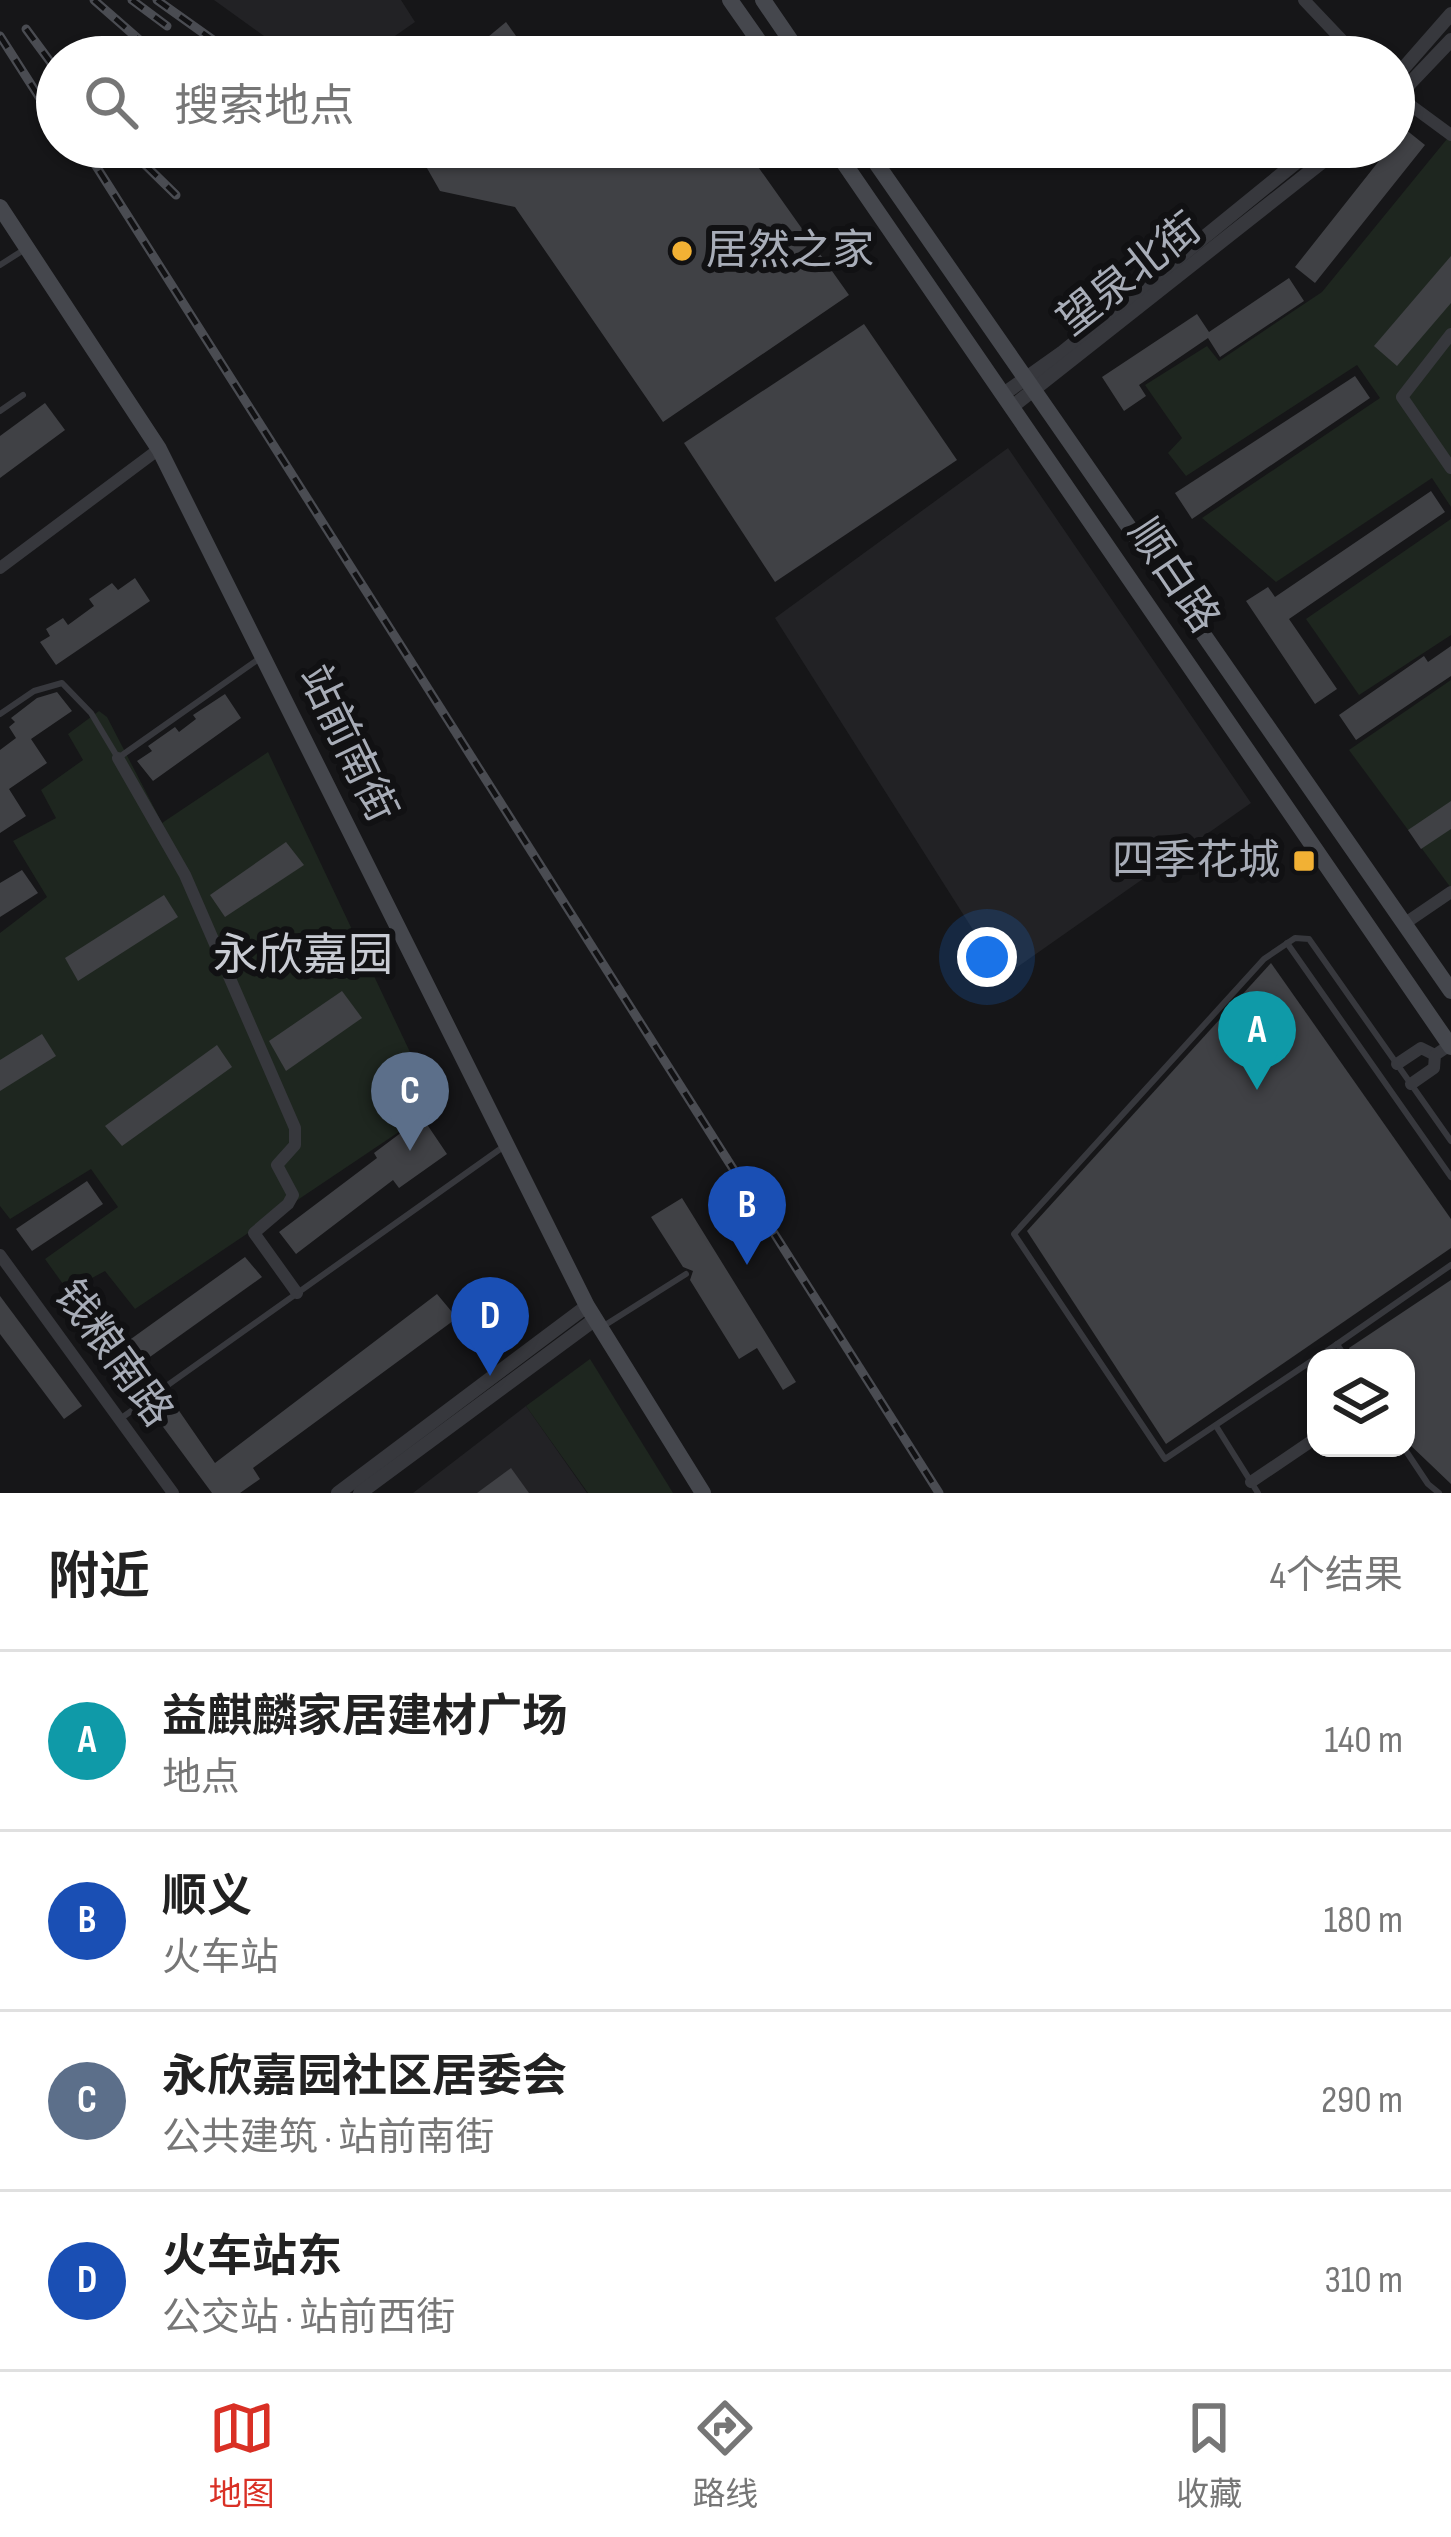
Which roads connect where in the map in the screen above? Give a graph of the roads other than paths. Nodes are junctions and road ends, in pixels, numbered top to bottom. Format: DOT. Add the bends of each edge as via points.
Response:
graph roads {
  1 [pos="730,0"];
  2 [pos="763,0"];
  3 [pos="1304,0"];
  4 [pos="1451,14"];
  5 [pos="755,36"];
  6 [pos="788,36"];
  7 [pos="1338,36"];
  8 [pos="1451,40"];
  9 [pos="1415,55"];
  10 [pos="1415,77"];
  11 [pos="1415,109"];
  12 [pos="1451,135"];
  13 [pos="848,168"];
  14 [pos="880,168"];
  15 [pos="1290,168"];
  16 [pos="1313,168"];
  17 [pos="0,207"];
  18 [pos="27,248"];
  19 [pos="0,266"];
  20 [pos="1451,334"];
  21 [pos="1030,384"];
  22 [pos="22,395"];
  23 [pos="1009,399"];
  24 [pos="0,411"];
  25 [pos="159,449"];
  26 [pos="1451,468"];
  27 [pos="0,568"];
  28 [pos="263,656"];
  29 [pos="0,714"];
  30 [pos="118,758"];
  31 [pos="1451,892"];
  32 [pos="1404,924"];
  33 [pos="1287,943"];
  34 [pos="1451,991"];
  35 [pos="1445,1049"];
  36 [pos="1397,1064"];
  37 [pos="1411,1084"];
  38 [pos="1451,1141"];
  39 [pos="506,1145"];
  40 [pos="1451,1178"];
  41 [pos="0,1255"];
  42 [pos="1451,1264"];
  43 [pos="686,1274"];
  44 [pos="297,1293"];
  45 [pos="593,1318"];
  46 [pos="1337,1344"];
  47 [pos="1330,1349"];
  48 [pos="1340,1349"];
  49 [pos="1307,1364"];
  50 [pos="120,1420"];
  51 [pos="1216,1426"];
  52 [pos="1307,1445"];
  53 [pos="1410,1457"];
  54 [pos="1427,1484"];
  55 [pos="1254,1488"];
  56 [pos="173,1493"];
  57 [pos="338,1493"];
  58 [pos="360,1493"];
  59 [pos="703,1493"];
  60 [pos="1423,1493"];
  61 [pos="1439,1493"];
  1 -- 5 [label="main road"];
  2 -- 6 [label="main road"];
  3 -- 7 [label="street"];
  4 -- 9 [label="street"];
  8 -- 10 [label="street"];
  11 -- 12 [label="street"];
  13 -- 23 [label="main road, 顺白路"];
  14 -- 21 [label="main road, 顺白路"];
  15 -- 21 [label="street, 望泉北街"];
  16 -- 21 [label="street, 望泉北街"];
  17 -- 18 [label="main road, 站前南街"];
  18 -- 19 [label="lane"];
  18 -- 25 [label="main road, 站前南街"];
  20 -- 26 [label="street" via="1402,397"];
  21 -- 23 [label="street, 望泉北街"];
  21 -- 32 [label="main road, 顺白路"];
  22 -- 24 [label="lane"];
  23 -- 35 [label="main road, 顺白路"];
  25 -- 27 [label="street"];
  25 -- 28 [label="main road, 站前南街"];
  28 -- 30 [label="lane"];
  28 -- 39 [label="main road, 站前南街"];
  29 -- 30 [label="lane" via="62,683 92,713"];
  30 -- 44 [label="street" via="185,875 296,1128 295,1145 277,1165 293,1195 254,1233"];
  31 -- 32 [label="street"];
  32 -- 34 [label="main road, 顺白路"];
  33 -- 36 [label="lane" via="1309,939"];
  33 -- 40 [label="lane"];
  33 -- 51 [label="lane" via="1014,1234 1166,1459"];
  35 -- 36 [label="street" via="1420,1048"];
  35 -- 37 [label="street"];
  36 -- 37 [label="lane"];
  37 -- 38 [label="lane"];
  39 -- 44 [label="lane"];
  39 -- 45 [label="main road, 站前南街"];
  41 -- 50 [label="street, 钱粮南路"];
  42 -- 46 [label="lane"];
  43 -- 45 [label="lane"];
  44 -- 50 [label="lane"];
  45 -- 57 [label="street"];
  45 -- 58 [label="street"];
  45 -- 59 [label="main road, 站前南街"];
  46 -- 47 [label="lane"];
  46 -- 48 [label="lane"];
  49 -- 51 [label="lane"];
  50 -- 56 [label="street, 钱粮南路"];
  51 -- 55 [label="lane"];
  52 -- 55 [label="street"];
  53 -- 54 [label="lane"];
  54 -- 60 [label="lane"];
  54 -- 61 [label="lane"];
}
